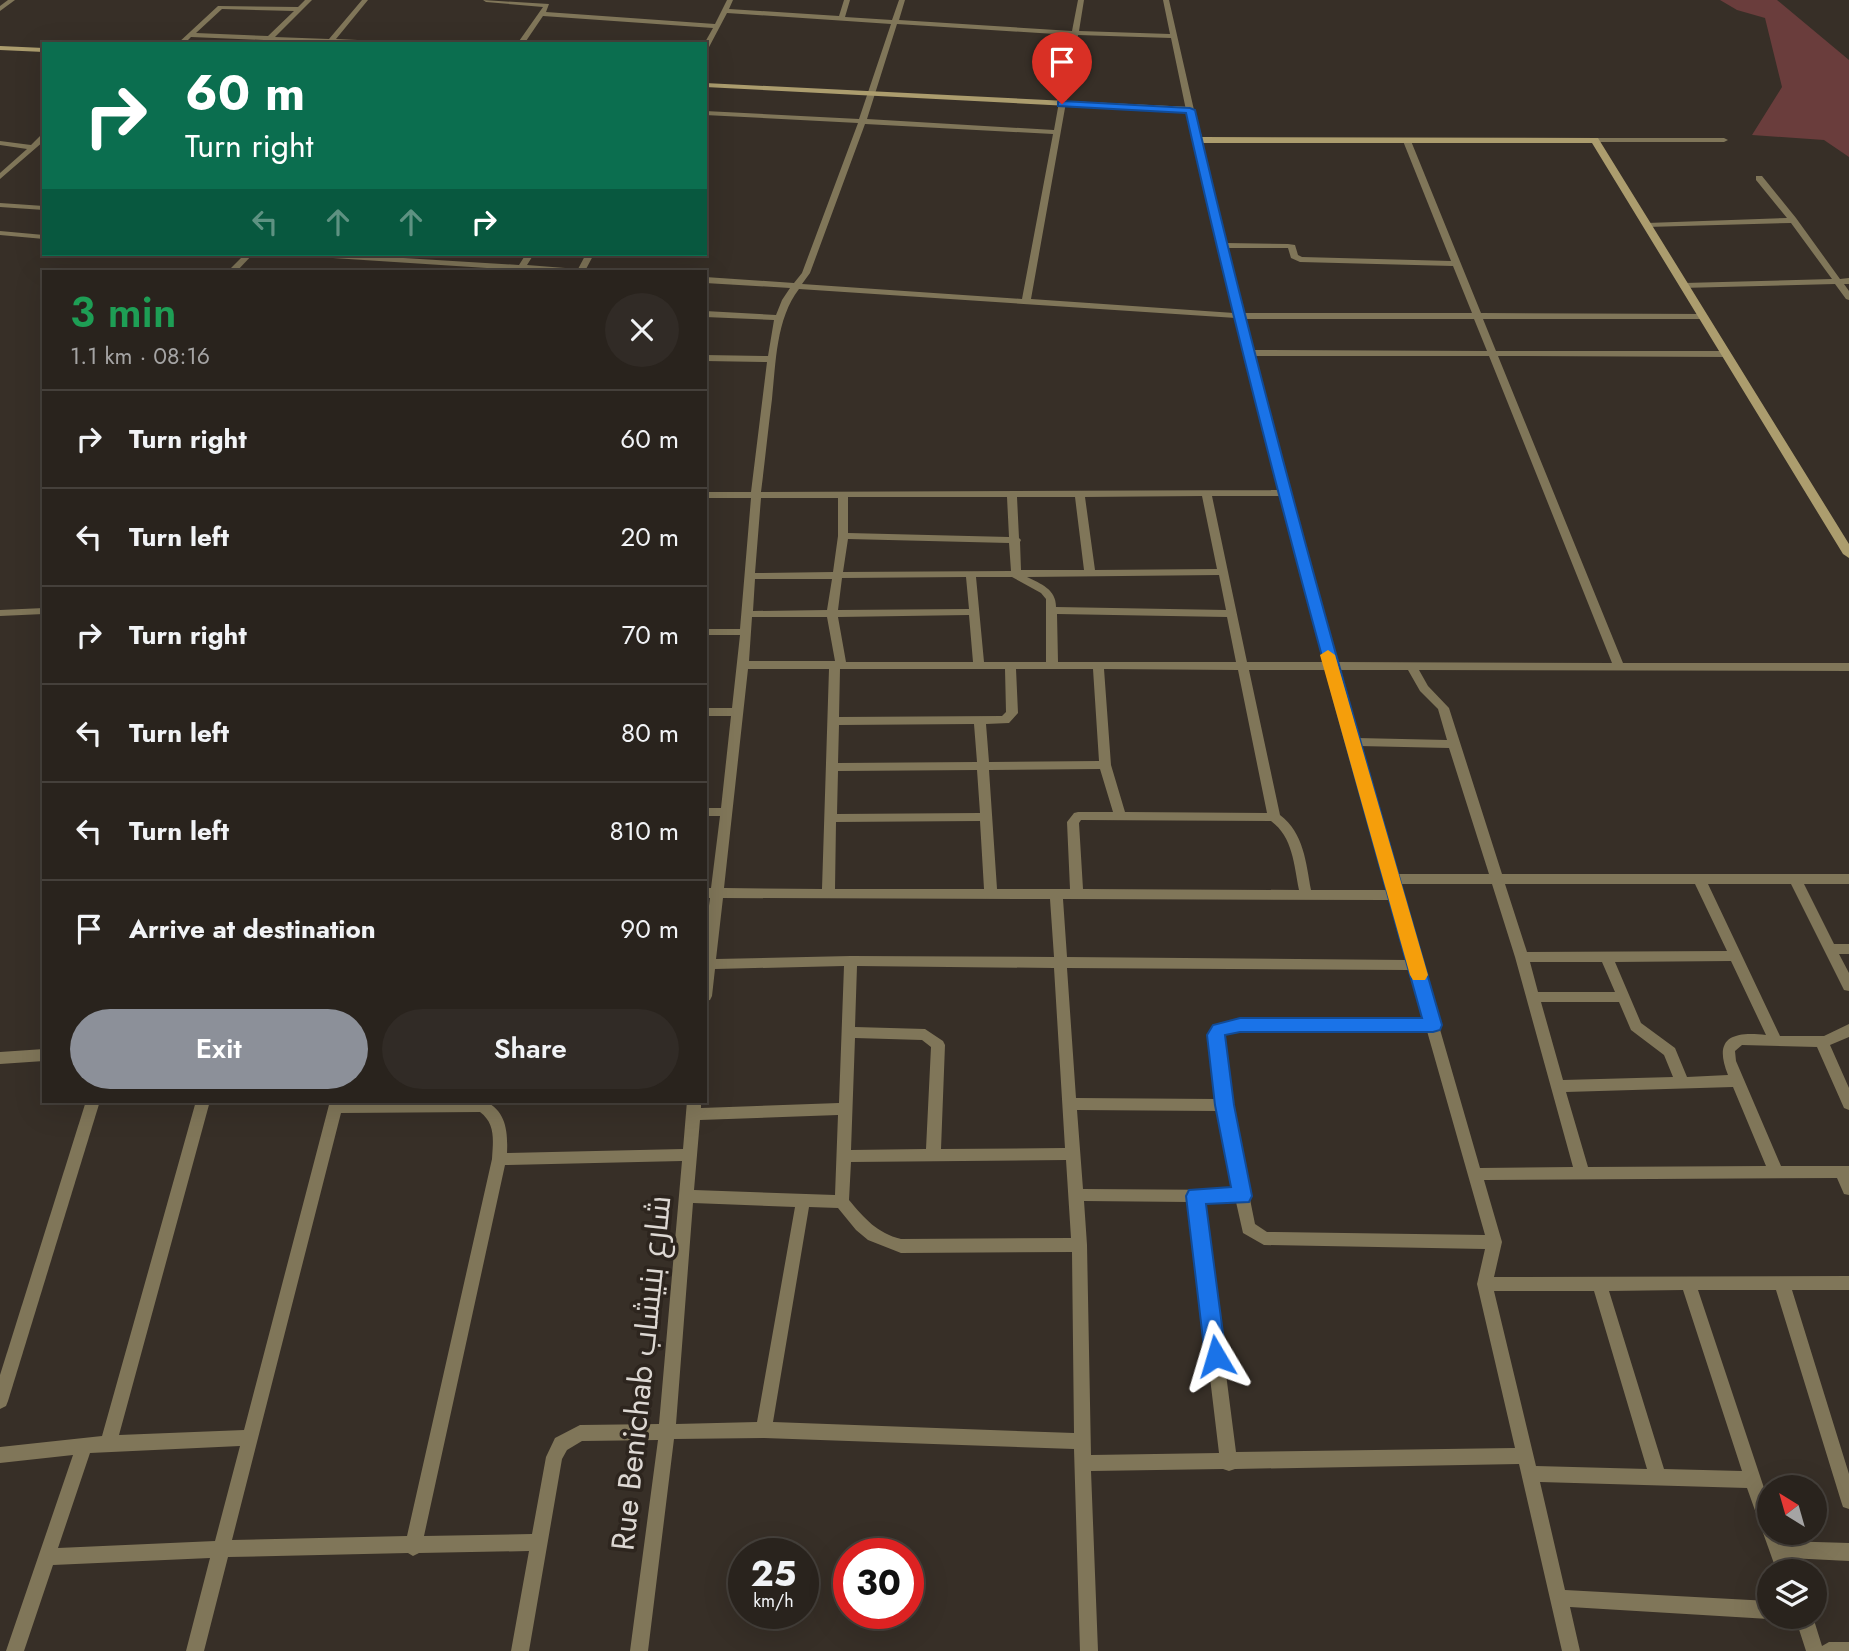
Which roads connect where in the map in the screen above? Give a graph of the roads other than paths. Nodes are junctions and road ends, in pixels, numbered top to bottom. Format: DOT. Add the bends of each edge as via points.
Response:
graph roads {
  1 [pos="12,0"];
  2 [pos="309,0"];
  3 [pos="365,0"];
  4 [pos="486,0"];
  5 [pos="730,0"];
  6 [pos="847,0"];
  7 [pos="902,0"];
  8 [pos="1081,0"];
  9 [pos="1166,0"];
  10 [pos="507,1"];
  11 [pos="549,2"];
  12 [pos="0,9"];
  13 [pos="299,9"];
  14 [pos="724,11"];
  15 [pos="543,14"];
  16 [pos="841,19"];
  17 [pos="894,22"];
  18 [pos="718,26"];
  19 [pos="1076,33"];
  20 [pos="190,35"];
  21 [pos="1173,36"];
  22 [pos="182,42"];
  23 [pos="267,42"];
  24 [pos="329,42"];
  25 [pos="522,42"];
  26 [pos="707,45"];
  27 [pos="0,48"];
  28 [pos="42,50"];
  29 [pos="707,85"];
  30 [pos="871,94"];
  31 [pos="1062,104"];
  32 [pos="1190,110"];
  33 [pos="707,113"];
  34 [pos="862,122"];
  35 [pos="1057,132"];
  36 [pos="42,139"];
  37 [pos="1198,140"];
  38 [pos="1724,140"];
  39 [pos="1407,141"];
  40 [pos="1595,141"];
  41 [pos="0,143"];
  42 [pos="32,147"];
  43 [pos="0,177"];
  44 [pos="1759,178"];
  45 [pos="0,205"];
  46 [pos="42,208"];
  47 [pos="1793,220"];
  48 [pos="1647,225"];
  49 [pos="0,233"];
  50 [pos="42,237"];
  51 [pos="1221,245"];
  52 [pos="247,256"];
  53 [pos="377,256"];
  54 [pos="415,257"];
  55 [pos="1457,264"];
  56 [pos="233,270"];
  57 [pos="520,270"];
  58 [pos="707,280"];
  59 [pos="1849,281"];
  60 [pos="1838,282"];
  61 [pos="1684,286"];
  62 [pos="796,287"];
  63 [pos="1849,297"];
  64 [pos="1026,302"];
  65 [pos="707,314"];
  66 [pos="1241,316"];
  67 [pos="1478,316"];
  68 [pos="1703,316"];
  69 [pos="779,318"];
  70 [pos="1251,353"];
  71 [pos="1494,354"];
  72 [pos="1726,354"];
  73 [pos="707,358"];
  74 [pos="772,359"];
  75 [pos="1012,494"];
  76 [pos="1080,494"];
  77 [pos="1208,494"];
  78 [pos="1286,494"];
  79 [pos="707,495"];
  80 [pos="757,495"];
  81 [pos="843,495"];
  82 [pos="844,536"];
  83 [pos="1016,540"];
  84 [pos="1849,554"];
  85 [pos="1090,572"];
  86 [pos="1223,572"];
  87 [pos="837,575"];
  88 [pos="971,575"];
  89 [pos="1016,575"];
  90 [pos="750,576"];
  91 [pos="1052,610"];
  92 [pos="42,611"];
  93 [pos="0,612"];
  94 [pos="974,612"];
  95 [pos="747,614"];
  96 [pos="832,614"];
  97 [pos="1230,614"];
  98 [pos="707,632"];
  99 [pos="746,632"];
  100 [pos="743,665"];
  101 [pos="838,665"];
  102 [pos="979,665"];
  103 [pos="1010,665"];
  104 [pos="1098,665"];
  105 [pos="1241,665"];
  106 [pos="1330,665"];
  107 [pos="1052,666"];
  108 [pos="1411,666"];
  109 [pos="1619,666"];
  110 [pos="1849,667"];
  111 [pos="707,712"];
  112 [pos="738,712"];
  113 [pos="980,720"];
  114 [pos="833,721"];
  115 [pos="1352,742"];
  116 [pos="1454,744"];
  117 [pos="1105,765"];
  118 [pos="832,767"];
  119 [pos="983,767"];
  120 [pos="707,812"];
  121 [pos="726,812"];
  122 [pos="1121,816"];
  123 [pos="986,817"];
  124 [pos="1274,817"];
  125 [pos="830,818"];
  126 [pos="1849,878"];
  127 [pos="1391,879"];
  128 [pos="1497,879"];
  129 [pos="1699,879"];
  130 [pos="1795,879"];
  131 [pos="711,893"];
  132 [pos="828,894"];
  133 [pos="991,895"];
  134 [pos="1056,895"];
  135 [pos="1077,895"];
  136 [pos="1306,895"];
  137 [pos="1396,895"];
  138 [pos="1830,949"];
  139 [pos="1849,949"];
  140 [pos="1735,956"];
  141 [pos="1522,957"];
  142 [pos="1606,957"];
  143 [pos="851,961"];
  144 [pos="707,964"];
  145 [pos="1061,964"];
  146 [pos="1416,965"];
  147 [pos="1849,986"];
  148 [pos="1533,997"];
  149 [pos="1624,997"];
  150 [pos="1433,1025"];
  151 [pos="1849,1029"];
  152 [pos="849,1032"];
  153 [pos="1776,1041"];
  154 [pos="1822,1042"];
  155 [pos="42,1055"];
  156 [pos="0,1058"];
  157 [pos="1737,1081"];
  158 [pos="1682,1083"];
  159 [pos="1557,1086"];
  160 [pos="92,1103"];
  161 [pos="202,1103"];
  162 [pos="337,1104"];
  163 [pos="1072,1104"];
  164 [pos="1849,1104"];
  165 [pos="1224,1105"];
  166 [pos="693,1107"];
  167 [pos="846,1109"];
  168 [pos="1073,1154"];
  169 [pos="690,1155"];
  170 [pos="933,1155"];
  171 [pos="845,1156"];
  172 [pos="499,1159"];
  173 [pos="1776,1172"];
  174 [pos="1845,1172"];
  175 [pos="1583,1173"];
  176 [pos="1476,1174"];
  177 [pos="1849,1189"];
  178 [pos="1076,1195"];
  179 [pos="686,1196"];
  180 [pos="1196,1196"];
  181 [pos="1242,1196"];
  182 [pos="803,1201"];
  183 [pos="842,1202"];
  184 [pos="1494,1242"];
  185 [pos="1079,1245"];
  186 [pos="1782,1283"];
  187 [pos="1849,1283"];
  188 [pos="1485,1284"];
  189 [pos="1600,1285"];
  190 [pos="1689,1285"];
  191 [pos="0,1401"];
  192 [pos="764,1430"];
  193 [pos="667,1432"];
  194 [pos="251,1438"];
  195 [pos="1082,1441"];
  196 [pos="108,1443"];
  197 [pos="84,1446"];
  198 [pos="0,1455"];
  199 [pos="1525,1456"];
  200 [pos="1229,1462"];
  201 [pos="1082,1463"];
  202 [pos="1530,1474"];
  203 [pos="1658,1477"];
  204 [pos="1752,1480"];
  205 [pos="1757,1494"];
  206 [pos="1849,1501"];
  207 [pos="538,1542"];
  208 [pos="1801,1545"];
  209 [pos="413,1546"];
  210 [pos="221,1549"];
  211 [pos="1849,1552"];
  212 [pos="46,1557"];
  213 [pos="1559,1598"];
  214 [pos="1757,1609"];
  215 [pos="1808,1629"];
  216 [pos="1849,1650"];
  217 [pos="15,1651"];
  218 [pos="194,1651"];
  219 [pos="520,1651"];
  220 [pos="639,1651"];
  221 [pos="1089,1651"];
  222 [pos="1571,1651"];
  223 [pos="1815,1651"];
  224 [pos="1829,1651"];
  1 -- 12 [label="street"];
  2 -- 13 [label="street"];
  3 -- 24 [label="street"];
  4 -- 10 [label="street"];
  5 -- 14 [label="street"];
  6 -- 16 [label="street"];
  7 -- 17 [label="street"];
  8 -- 19 [label="street"];
  9 -- 21 [label="street"];
  10 -- 11 [label="street"];
  11 -- 15 [label="street"];
  13 -- 20 [label="street" via="219,7"];
  13 -- 23 [label="street"];
  14 -- 16 [label="street"];
  14 -- 18 [label="street"];
  15 -- 18 [label="street"];
  15 -- 25 [label="street"];
  16 -- 17 [label="street"];
  17 -- 19 [label="street"];
  17 -- 30 [label="street"];
  18 -- 26 [label="street"];
  19 -- 21 [label="street"];
  19 -- 31 [label="street"];
  20 -- 22 [label="street"];
  20 -- 23 [label="street"];
  21 -- 32 [label="street"];
  23 -- 24 [label="street"];
  27 -- 28 [label="street"];
  29 -- 30 [label="street"];
  30 -- 31 [label="street"];
  30 -- 34 [label="street"];
  31 -- 32 [label="street"];
  31 -- 35 [label="street"];
  32 -- 37 [label="street"];
  33 -- 34 [label="street"];
  34 -- 35 [label="street"];
  34 -- 62 [label="street" via="806,273"];
  35 -- 64 [label="street"];
  36 -- 42 [label="street"];
  37 -- 39 [label="street"];
  37 -- 51 [label="street"];
  38 -- 40 [label="street"];
  39 -- 40 [label="street"];
  39 -- 55 [label="street"];
  40 -- 48 [label="street"];
  41 -- 42 [label="street"];
  42 -- 43 [label="street"];
  44 -- 47 [label="street"];
  45 -- 46 [label="street"];
  47 -- 48 [label="street"];
  47 -- 60 [label="street"];
  48 -- 61 [label="street"];
  49 -- 50 [label="street"];
  51 -- 55 [label="street" via="1288,246 1300,259"];
  51 -- 66 [label="street"];
  52 -- 56 [label="street"];
  53 -- 54 [label="street"];
  54 -- 57 [label="street"];
  55 -- 67 [label="street"];
  58 -- 62 [label="street"];
  59 -- 60 [label="street"];
  60 -- 61 [label="street"];
  60 -- 63 [label="street"];
  61 -- 68 [label="street"];
  62 -- 64 [label="street"];
  62 -- 69 [label="street"];
  64 -- 66 [label="street"];
  65 -- 69 [label="street"];
  66 -- 67 [label="street"];
  66 -- 70 [label="street"];
  67 -- 68 [label="street"];
  67 -- 71 [label="street"];
  68 -- 72 [label="street"];
  69 -- 74 [label="street"];
  70 -- 71 [label="street"];
  70 -- 78 [label="street"];
  71 -- 72 [label="street"];
  71 -- 109 [label="street"];
  72 -- 84 [label="street"];
  73 -- 74 [label="street"];
  74 -- 80 [label="street"];
  75 -- 76 [label="street"];
  75 -- 81 [label="street"];
  75 -- 83 [label="street"];
  76 -- 77 [label="street"];
  76 -- 85 [label="street"];
  77 -- 78 [label="street"];
  77 -- 86 [label="street"];
  78 -- 106 [label="street"];
  79 -- 80 [label="street"];
  80 -- 81 [label="street"];
  80 -- 90 [label="street"];
  81 -- 82 [label="street"];
  82 -- 83 [label="street"];
  82 -- 87 [label="street"];
  83 -- 89 [label="street"];
  85 -- 86 [label="street"];
  85 -- 89 [label="street"];
  86 -- 97 [label="street"];
  87 -- 88 [label="street"];
  87 -- 90 [label="street"];
  87 -- 96 [label="street"];
  88 -- 89 [label="street"];
  88 -- 94 [label="street"];
  89 -- 91 [label="street" via="1048,594"];
  90 -- 95 [label="street"];
  91 -- 97 [label="street"];
  91 -- 107 [label="street"];
  92 -- 93 [label="street"];
  94 -- 96 [label="street"];
  94 -- 102 [label="street"];
  95 -- 96 [label="street"];
  95 -- 99 [label="street"];
  96 -- 101 [label="street"];
  97 -- 105 [label="street"];
  98 -- 99 [label="street"];
  99 -- 100 [label="street"];
  100 -- 101 [label="street"];
  100 -- 112 [label="street"];
  101 -- 102 [label="street"];
  101 -- 114 [label="street"];
  102 -- 103 [label="street"];
  103 -- 107 [label="street"];
  103 -- 113 [label="street" via="1011,716"];
  104 -- 105 [label="street"];
  104 -- 107 [label="street"];
  104 -- 117 [label="street"];
  105 -- 106 [label="street"];
  105 -- 124 [label="street"];
  106 -- 108 [label="street"];
  106 -- 115 [label="street"];
  108 -- 109 [label="street"];
  108 -- 116 [label="street" via="1443,708"];
  109 -- 110 [label="street"];
  111 -- 112 [label="street"];
  112 -- 121 [label="street"];
  113 -- 114 [label="street"];
  113 -- 119 [label="street"];
  114 -- 118 [label="street"];
  115 -- 116 [label="street"];
  115 -- 127 [label="street"];
  116 -- 128 [label="street"];
  117 -- 119 [label="street"];
  117 -- 122 [label="street"];
  118 -- 119 [label="street"];
  118 -- 125 [label="street"];
  119 -- 123 [label="street"];
  120 -- 121 [label="street"];
  121 -- 131 [label="street"];
  122 -- 124 [label="street"];
  122 -- 135 [label="street" via="1078,816 1073,822"];
  123 -- 125 [label="street"];
  123 -- 133 [label="street"];
  124 -- 136 [label="street" via="1292,833"];
  125 -- 132 [label="street"];
  126 -- 130 [label="street"];
  127 -- 128 [label="street"];
  127 -- 137 [label="street"];
  128 -- 129 [label="street"];
  128 -- 141 [label="street"];
  129 -- 130 [label="street"];
  129 -- 140 [label="street"];
  130 -- 138 [label="street"];
  131 -- 132 [label="street"];
  131 -- 144 [label="street"];
  132 -- 133 [label="street"];
  133 -- 134 [label="street"];
  134 -- 135 [label="street"];
  134 -- 145 [label="street"];
  135 -- 136 [label="street"];
  136 -- 137 [label="street"];
  137 -- 146 [label="street"];
  138 -- 139 [label="street"];
  138 -- 147 [label="street"];
  140 -- 142 [label="street"];
  140 -- 153 [label="street"];
  141 -- 142 [label="street"];
  141 -- 148 [label="street"];
  142 -- 149 [label="street"];
  143 -- 144 [label="street"];
  143 -- 145 [label="street"];
  143 -- 152 [label="street"];
  145 -- 146 [label="street"];
  145 -- 163 [label="street"];
  146 -- 150 [label="street"];
  148 -- 149 [label="street"];
  148 -- 159 [label="street"];
  149 -- 158 [label="street" via="1636,1026 1670,1052"];
  150 -- 165 [label="street" via="1224,1027 1216,1035"];
  150 -- 176 [label="street"];
  151 -- 154 [label="street"];
  152 -- 167 [label="street"];
  152 -- 170 [label="street" via="926,1035 937,1045"];
  153 -- 154 [label="street"];
  153 -- 157 [label="street" via="1731,1043 1727,1050"];
  154 -- 164 [label="street"];
  155 -- 156 [label="street"];
  157 -- 158 [label="street"];
  157 -- 173 [label="street"];
  158 -- 159 [label="street"];
  159 -- 175 [label="street"];
  160 -- 191 [label="street"];
  161 -- 196 [label="street"];
  162 -- 172 [label="street" via="483,1106 499,1122"];
  162 -- 194 [label="street"];
  163 -- 165 [label="street"];
  163 -- 168 [label="street"];
  165 -- 181 [label="street"];
  166 -- 167 [label="street"];
  166 -- 169 [label="street, Rue Benichab شارع بنيشاب"];
  167 -- 171 [label="street"];
  168 -- 170 [label="street"];
  168 -- 178 [label="street"];
  169 -- 172 [label="street"];
  169 -- 179 [label="street, Rue Benichab شارع بنيشاب"];
  170 -- 171 [label="street"];
  171 -- 183 [label="street"];
  172 -- 209 [label="street"];
  173 -- 174 [label="street"];
  173 -- 175 [label="street"];
  174 -- 177 [label="street"];
  175 -- 176 [label="street"];
  176 -- 184 [label="street"];
  178 -- 180 [label="street"];
  178 -- 185 [label="street"];
  179 -- 182 [label="street"];
  179 -- 193 [label="street, Rue Benichab شارع بنيشاب"];
  180 -- 181 [label="street"];
  180 -- 200 [label="street"];
  181 -- 184 [label="street" via="1248,1228 1264,1238"];
  182 -- 183 [label="street"];
  182 -- 192 [label="street"];
  183 -- 185 [label="street" via="878,1241 901,1246"];
  184 -- 188 [label="street"];
  185 -- 195 [label="street"];
  186 -- 187 [label="street"];
  186 -- 190 [label="street"];
  186 -- 206 [label="street"];
  188 -- 189 [label="street"];
  188 -- 199 [label="street"];
  189 -- 190 [label="street"];
  189 -- 203 [label="street"];
  190 -- 204 [label="street"];
  192 -- 193 [label="street"];
  192 -- 195 [label="street"];
  193 -- 207 [label="street" via="580,1433 561,1444 554,1457"];
  193 -- 220 [label="street, Rue Benichab شارع بنيشاب"];
  194 -- 196 [label="street"];
  194 -- 210 [label="street"];
  195 -- 201 [label="street"];
  196 -- 197 [label="street"];
  197 -- 198 [label="street"];
  197 -- 212 [label="street"];
  199 -- 200 [label="street"];
  199 -- 202 [label="street"];
  200 -- 201 [label="street"];
  201 -- 221 [label="street"];
  202 -- 203 [label="street"];
  202 -- 213 [label="street"];
  203 -- 204 [label="street"];
  204 -- 205 [label="street"];
  207 -- 209 [label="street"];
  207 -- 219 [label="street"];
  208 -- 211 [label="street"];
  209 -- 210 [label="street"];
  210 -- 212 [label="street"];
  210 -- 218 [label="street"];
  212 -- 217 [label="street"];
  213 -- 214 [label="street"];
  213 -- 222 [label="street"];
  215 -- 223 [label="street"];
  216 -- 224 [label="street"];
}
